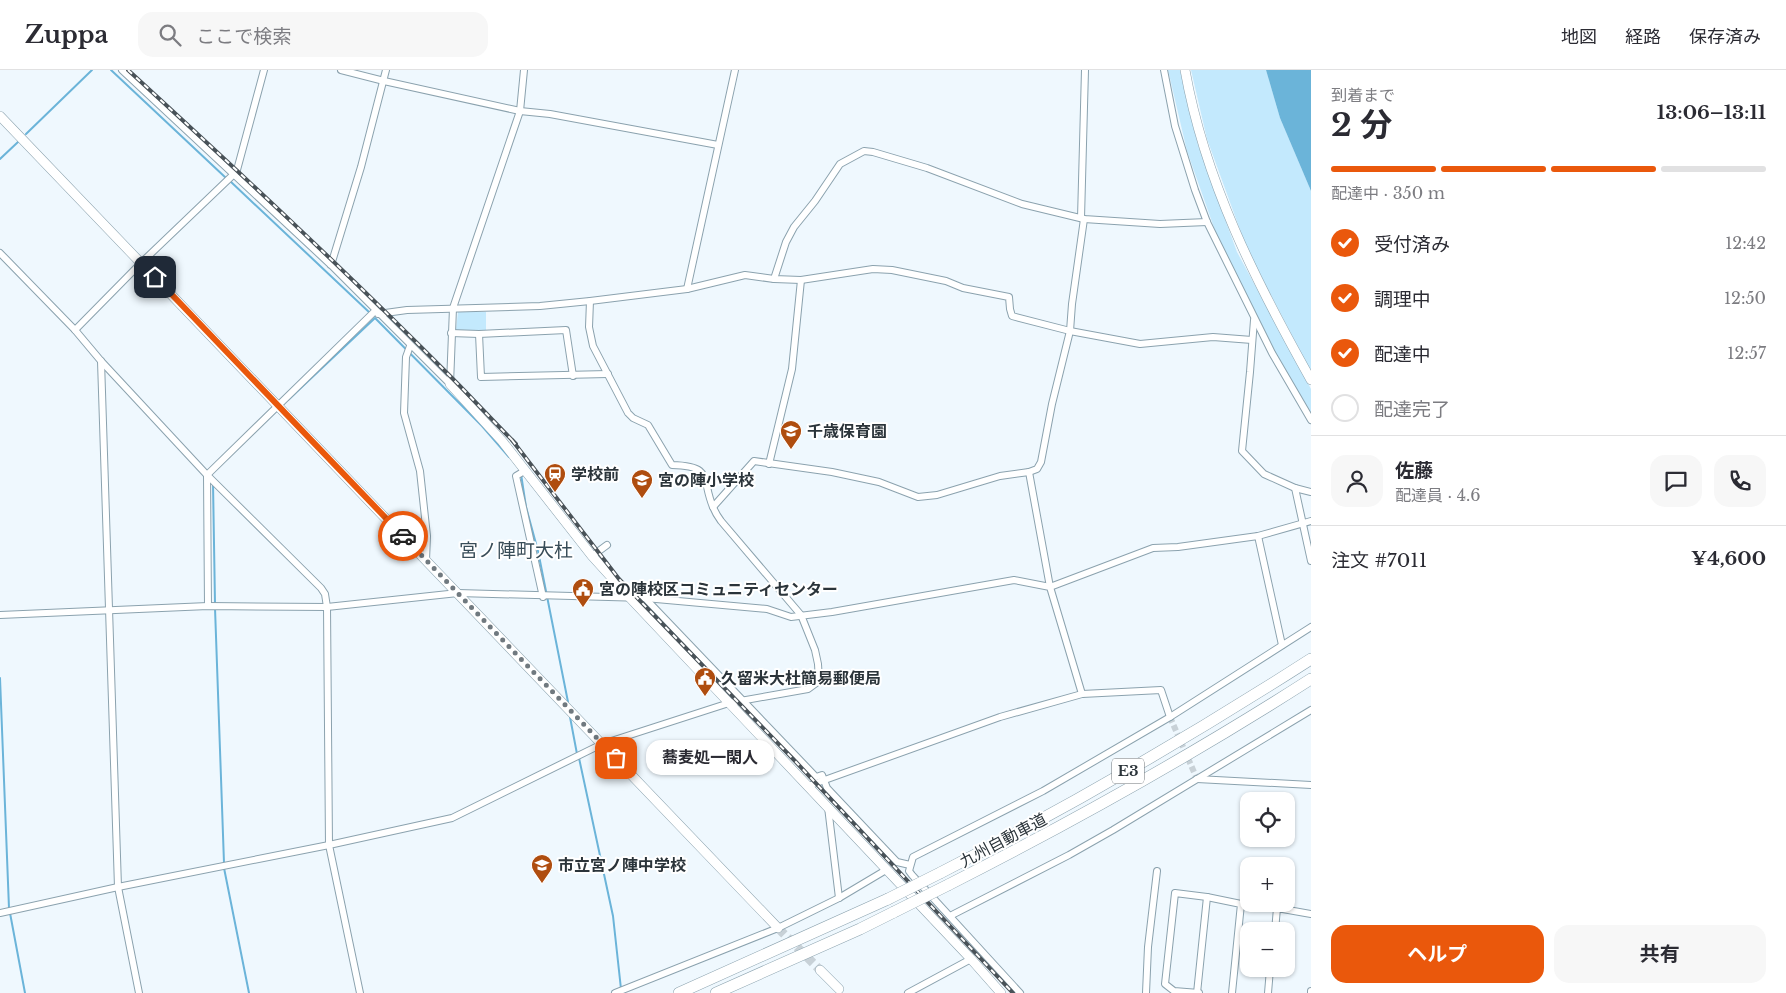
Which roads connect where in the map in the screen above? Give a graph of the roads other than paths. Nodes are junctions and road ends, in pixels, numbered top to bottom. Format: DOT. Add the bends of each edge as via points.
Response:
graph roads {
  1 [pos="122,70"];
  2 [pos="264,70"];
  3 [pos="341,70"];
  4 [pos="386,70"];
  5 [pos="524,70"];
  6 [pos="735,70"];
  7 [pos="1085,70"];
  8 [pos="1164,70"];
  9 [pos="1185,70"];
  10 [pos="384,81"];
  11 [pos="520,111"];
  12 [pos="0,116"];
  13 [pos="718,145"];
  14 [pos="234,174"];
  15 [pos="1083,218"];
  16 [pos="1207,222"];
  17 [pos="0,253"];
  18 [pos="141,263"];
  19 [pos="331,265"];
  20 [pos="774,279"];
  21 [pos="800,280"];
  22 [pos="687,289"];
  23 [pos="590,301"];
  24 [pos="453,308"];
  25 [pos="377,312"];
  26 [pos="1254,318"];
  27 [pos="75,330"];
  28 [pos="1070,331"];
  29 [pos="451,333"];
  30 [pos="479,334"];
  31 [pos="1252,340"];
  32 [pos="410,346"];
  33 [pos="101,361"];
  34 [pos="608,374"];
  35 [pos="573,376"];
  36 [pos="1311,380"];
  37 [pos="450,384"];
  38 [pos="277,406"];
  39 [pos="1311,420"];
  40 [pos="769,464"];
  41 [pos="526,470"];
  42 [pos="1029,472"];
  43 [pos="207,474"];
  44 [pos="1295,488"];
  45 [pos="1311,492"];
  46 [pos="713,507"];
  47 [pos="1311,521"];
  48 [pos="1302,523"];
  49 [pos="1258,536"];
  50 [pos="607,545"];
  51 [pos="592,556"];
  52 [pos="426,560"];
  53 [pos="1311,561"];
  54 [pos="1050,587"];
  55 [pos="458,593"];
  56 [pos="543,596"];
  57 [pos="645,598"];
  58 [pos="631,599"];
  59 [pos="208,606"];
  60 [pos="327,607"];
  61 [pos="108,609"];
  62 [pos="0,614"];
  63 [pos="801,615"];
  64 [pos="1311,627"];
  65 [pos="1282,645"];
  66 [pos="1311,659"];
  67 [pos="1311,679"];
  68 [pos="1082,694"];
  69 [pos="745,700"];
  70 [pos="729,703"];
  71 [pos="1311,710"];
  72 [pos="1170,717"];
  73 [pos="602,744"];
  74 [pos="1197,779"];
  75 [pos="824,780"];
  76 [pos="1311,785"];
  77 [pos="808,786"];
  78 [pos="828,807"];
  79 [pos="329,845"];
  80 [pos="910,864"];
  81 [pos="886,870"];
  82 [pos="1157,872"];
  83 [pos="118,887"];
  84 [pos="1207,897"];
  85 [pos="839,898"];
  86 [pos="0,912"];
  87 [pos="1311,914"];
  88 [pos="950,916"];
  89 [pos="1276,922"];
  90 [pos="778,928"];
  91 [pos="971,959"];
  92 [pos="820,970"];
  93 [pos="1269,977"];
  94 [pos="839,988"];
  95 [pos="1174,992"];
  96 [pos="139,993"];
  97 [pos="360,993"];
  98 [pos="615,993"];
  99 [pos="679,993"];
  100 [pos="716,993"];
  101 [pos="908,993"];
  102 [pos="1001,993"];
  103 [pos="1020,993"];
  104 [pos="1146,993"];
  105 [pos="1198,993"];
  106 [pos="1232,993"];
  107 [pos="1268,993"];
  1 -- 14 [label="street"];
  2 -- 14 [label="street"];
  3 -- 10 [label="street"];
  4 -- 10 [label="street"];
  5 -- 11 [label="street"];
  6 -- 13 [label="street"];
  7 -- 15 [label="street"];
  8 -- 16 [label="street" via="1175,126"];
  9 -- 36 [label="street" via="1202,142 1224,207 1264,295"];
  10 -- 11 [label="street"];
  10 -- 19 [label="street"];
  11 -- 13 [label="street"];
  11 -- 24 [label="street"];
  12 -- 18 [label="street"];
  13 -- 22 [label="street"];
  14 -- 18 [label="street"];
  14 -- 19 [label="street"];
  15 -- 16 [label="street" via="1160,224"];
  15 -- 20 [label="street" via="1022,204 927,168 864,151 840,164 794,227"];
  15 -- 28 [label="street"];
  16 -- 26 [label="street"];
  17 -- 27 [label="street"];
  18 -- 27 [label="street"];
  18 -- 38 [label="street"];
  19 -- 25 [label="street"];
  20 -- 21 [label="street"];
  20 -- 22 [label="street" via="746,275"];
  21 -- 28 [label="street" via="873,269 892,270 1009,296 1012,316"];
  21 -- 40 [label="street" via="792,369"];
  22 -- 23 [label="street"];
  23 -- 24 [label="street"];
  23 -- 34 [label="street" via="589,327 593,346"];
  24 -- 25 [label="street"];
  24 -- 29 [label="street"];
  25 -- 32 [label="street"];
  25 -- 38 [label="street"];
  26 -- 31 [label="street"];
  26 -- 39 [label="street"];
  27 -- 33 [label="street"];
  28 -- 31 [label="street" via="1140,344 1213,337"];
  28 -- 42 [label="street" via="1041,462 1037,469"];
  29 -- 30 [label="street"];
  29 -- 37 [label="street"];
  30 -- 35 [label="street" via="566,330"];
  30 -- 35 [label="street" via="481,377"];
  31 -- 44 [label="street" via="1242,451 1261,472"];
  32 -- 37 [label="street"];
  32 -- 52 [label="street" via="406,357 404,413 420,471 427,536"];
  33 -- 43 [label="street"];
  33 -- 61 [label="street"];
  34 -- 35 [label="street"];
  34 -- 46 [label="street" via="628,413 648,425 672,465 684,465 706,477"];
  37 -- 41 [label="street"];
  38 -- 43 [label="street"];
  38 -- 52 [label="street"];
  40 -- 42 [label="street" via="879,482 918,497"];
  40 -- 46 [label="street" via="754,461"];
  41 -- 51 [label="street"];
  41 -- 56 [label="street" via="516,476"];
  42 -- 54 [label="street"];
  43 -- 59 [label="street"];
  43 -- 60 [label="street" via="321,588 326,594"];
  44 -- 45 [label="street"];
  44 -- 48 [label="street"];
  46 -- 63 [label="street" via="721,521"];
  47 -- 48 [label="street"];
  48 -- 49 [label="street"];
  48 -- 53 [label="street"];
  49 -- 54 [label="street" via="1153,548"];
  49 -- 65 [label="street"];
  50 -- 51 [label="street"];
  51 -- 58 [label="street"];
  52 -- 55 [label="street"];
  54 -- 63 [label="street" via="1014,580"];
  54 -- 68 [label="street"];
  55 -- 56 [label="street"];
  55 -- 60 [label="street"];
  55 -- 73 [label="street"];
  56 -- 58 [label="street"];
  57 -- 58 [label="street"];
  57 -- 63 [label="street" via="767,609 791,617"];
  57 -- 69 [label="street"];
  58 -- 70 [label="street"];
  59 -- 60 [label="street"];
  59 -- 61 [label="street"];
  60 -- 79 [label="street"];
  61 -- 62 [label="street"];
  61 -- 83 [label="street"];
  63 -- 69 [label="street" via="815,650 819,681 808,689"];
  64 -- 65 [label="street"];
  65 -- 72 [label="street"];
  66 -- 99 [label="highway, 九州自動車道 / E3, bridge" via="1230,711 1000,842 888,898"];
  67 -- 100 [label="highway, 九州自動車道 / E3, bridge" via="1238,725 1007,855 860,929"];
  68 -- 72 [label="street" via="1161,690"];
  68 -- 75 [label="street" via="1000,717"];
  69 -- 70 [label="street"];
  69 -- 75 [label="street" via="816,777 822,775"];
  70 -- 73 [label="street"];
  70 -- 77 [label="street"];
  71 -- 74 [label="street"];
  72 -- 80 [label="street" via="1043,790 914,858"];
  73 -- 79 [label="street" via="452,818"];
  73 -- 90 [label="street"];
  74 -- 76 [label="street"];
  74 -- 88 [label="street" via="1069,855"];
  75 -- 77 [label="street"];
  75 -- 80 [label="street" via="827,788 897,862"];
  77 -- 78 [label="street"];
  78 -- 81 [label="street"];
  78 -- 85 [label="street"];
  79 -- 83 [label="street"];
  79 -- 97 [label="street"];
  80 -- 88 [label="street" via="912,875"];
  81 -- 85 [label="street"];
  81 -- 91 [label="street"];
  82 -- 104 [label="street"];
  83 -- 86 [label="street"];
  83 -- 96 [label="street"];
  84 -- 95 [label="street" via="1174,894 1166,984"];
  84 -- 105 [label="street"];
  84 -- 106 [label="street" via="1241,904"];
  85 -- 90 [label="street"];
  87 -- 89 [label="street" via="1277,908"];
  88 -- 103 [label="street"];
  90 -- 98 [label="street"];
  91 -- 101 [label="street"];
  91 -- 102 [label="street"];
  92 -- 94 [label="street"];
  93 -- 107 [label="street"];
  95 -- 105 [label="street"];
}
